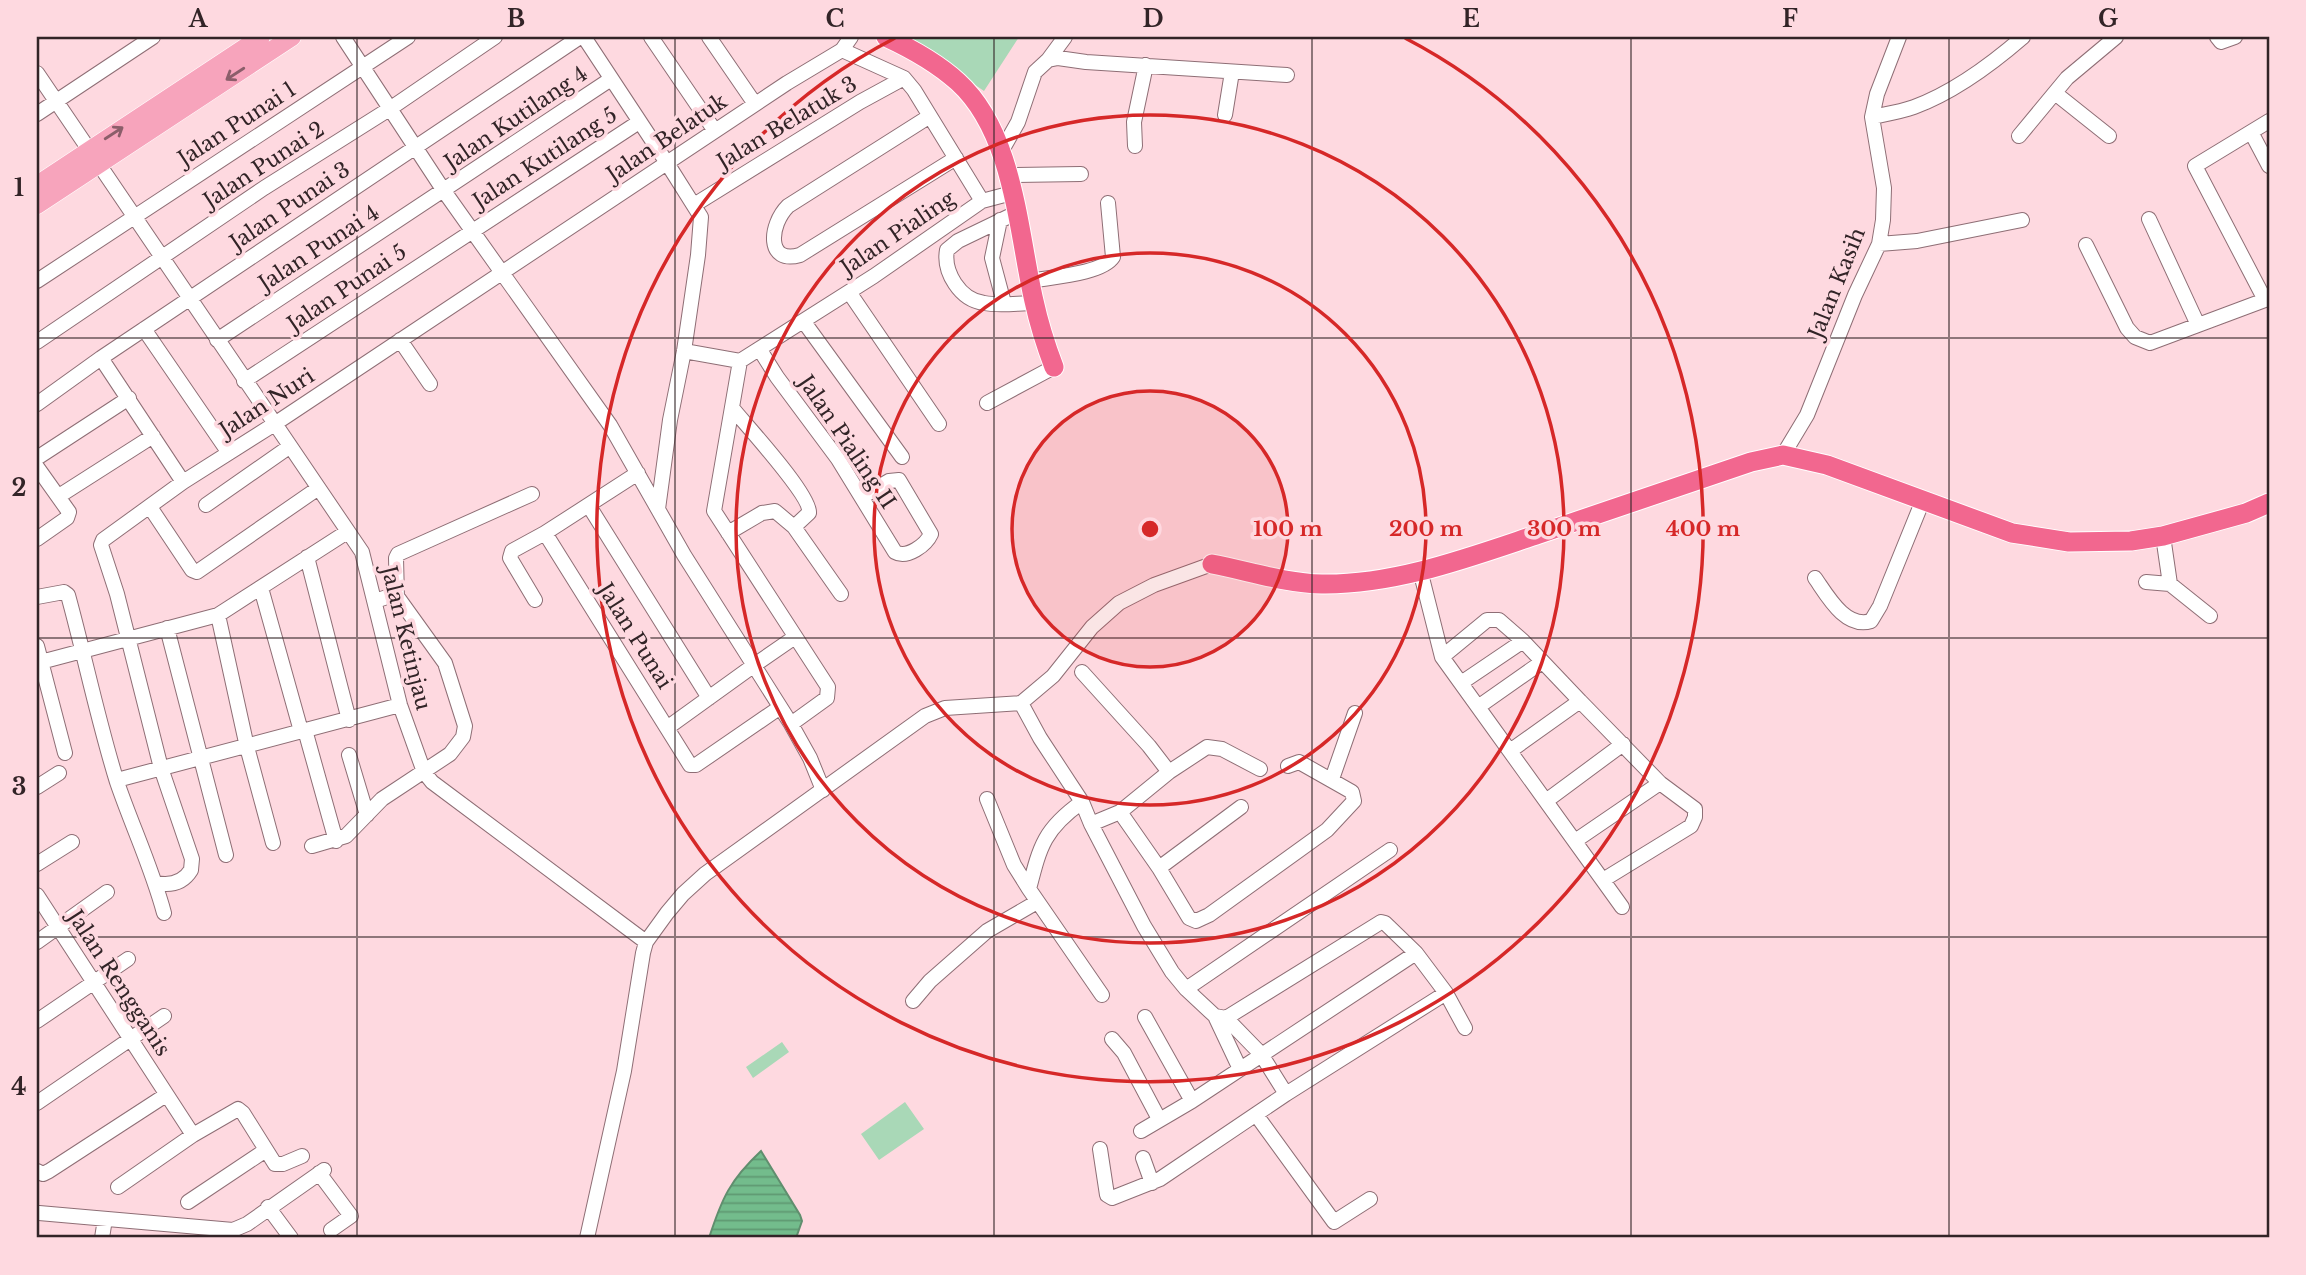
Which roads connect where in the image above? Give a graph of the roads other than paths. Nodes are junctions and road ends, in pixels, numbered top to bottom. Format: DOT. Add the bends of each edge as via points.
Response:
graph roads {
  1 [pos="153,37"];
  2 [pos="261,37"];
  3 [pos="292,37"];
  4 [pos="343,37"];
  5 [pos="408,37"];
  6 [pos="495,37"];
  7 [pos="582,37"];
  8 [pos="651,37"];
  9 [pos="709,37"];
  10 [pos="851,37"];
  11 [pos="886,37"];
  12 [pos="1065,37"];
  13 [pos="1899,37"];
  14 [pos="2023,37"];
  15 [pos="2116,37"];
  16 [pos="2217,37"];
  17 [pos="2235,37"];
  18 [pos="134,42"];
  19 [pos="842,50"];
  20 [pos="1048,60"];
  21 [pos="1146,65"];
  22 [pos="364,66"];
  23 [pos="1232,72"];
  24 [pos="37,73"];
  25 [pos="1287,75"];
  26 [pos="904,78"];
  27 [pos="611,79"];
  28 [pos="2055,93"];
  29 [pos="56,102"];
  30 [pos="755,104"];
  31 [pos="391,108"];
  32 [pos="37,114"];
  33 [pos="1225,115"];
  34 [pos="930,116"];
  35 [pos="1872,117"];
  36 [pos="2269,121"];
  37 [pos="639,122"];
  38 [pos="715,131"];
  39 [pos="2250,132"];
  40 [pos="2019,136"];
  41 [pos="2109,136"];
  42 [pos="1135,146"];
  43 [pos="416,148"];
  44 [pos="1001,152"];
  45 [pos="93,158"];
  46 [pos="956,158"];
  47 [pos="667,163"];
  48 [pos="2269,166"];
  49 [pos="1081,174"];
  50 [pos="1009,184"];
  51 [pos="37,185"];
  52 [pos="444,191"];
  53 [pos="982,201"];
  54 [pos="1108,203"];
  55 [pos="37,205"];
  56 [pos="694,205"];
  57 [pos="1008,216"];
  58 [pos="133,217"];
  59 [pos="2148,219"];
  60 [pos="2022,220"];
  61 [pos="472,230"];
  62 [pos="1879,244"];
  63 [pos="2086,245"];
  64 [pos="162,260"];
  65 [pos="504,272"];
  66 [pos="37,281"];
  67 [pos="1030,281"];
  68 [pos="849,292"];
  69 [pos="189,299"];
  70 [pos="2267,300"];
  71 [pos="1004,303"];
  72 [pos="1034,303"];
  73 [pos="804,322"];
  74 [pos="2198,325"];
  75 [pos="144,329"];
  76 [pos="400,340"];
  77 [pos="216,341"];
  78 [pos="37,342"];
  79 [pos="760,350"];
  80 [pos="684,351"];
  81 [pos="101,358"];
  82 [pos="740,361"];
  83 [pos="1054,368"];
  84 [pos="244,381"];
  85 [pos="430,384"];
  86 [pos="129,398"];
  87 [pos="40,401"];
  88 [pos="988,403"];
  89 [pos="733,409"];
  90 [pos="939,424"];
  91 [pos="274,425"];
  92 [pos="153,436"];
  93 [pos="289,447"];
  94 [pos="229,453"];
  95 [pos="1783,456"];
  96 [pos="902,457"];
  97 [pos="37,458"];
  98 [pos="37,467"];
  99 [pos="638,473"];
  100 [pos="183,482"];
  101 [pos="317,489"];
  102 [pos="531,494"];
  103 [pos="59,496"];
  104 [pos="862,497"];
  105 [pos="1923,500"];
  106 [pos="2269,503"];
  107 [pos="206,505"];
  108 [pos="589,506"];
  109 [pos="150,507"];
  110 [pos="658,509"];
  111 [pos="794,527"];
  112 [pos="347,532"];
  113 [pos="545,533"];
  114 [pos="728,533"];
  115 [pos="2163,536"];
  116 [pos="37,539"];
  117 [pos="307,557"];
  118 [pos="1212,564"];
  119 [pos="1420,570"];
  120 [pos="1815,578"];
  121 [pos="2146,582"];
  122 [pos="2170,584"];
  123 [pos="261,588"];
  124 [pos="841,594"];
  125 [pos="37,596"];
  126 [pos="397,598"];
  127 [pos="535,600"];
  128 [pos="375,601"];
  129 [pos="218,615"];
  130 [pos="2210,616"];
  131 [pos="166,628"];
  132 [pos="795,637"];
  133 [pos="127,640"];
  134 [pos="1523,641"];
  135 [pos="37,646"];
  136 [pos="83,650"];
  137 [pos="1442,657"];
  138 [pos="1542,662"];
  139 [pos="39,663"];
  140 [pos="752,666"];
  141 [pos="1083,672"];
  142 [pos="1461,683"];
  143 [pos="709,698"];
  144 [pos="1580,701"];
  145 [pos="1021,703"];
  146 [pos="400,705"];
  147 [pos="1478,707"];
  148 [pos="779,708"];
  149 [pos="1355,713"];
  150 [pos="349,720"];
  151 [pos="791,724"];
  152 [pos="667,728"];
  153 [pos="303,731"];
  154 [pos="1623,744"];
  155 [pos="247,747"];
  156 [pos="1510,751"];
  157 [pos="65,752"];
  158 [pos="349,755"];
  159 [pos="202,759"];
  160 [pos="1289,766"];
  161 [pos="160,768"];
  162 [pos="1260,769"];
  163 [pos="424,772"];
  164 [pos="1169,772"];
  165 [pos="59,773"];
  166 [pos="1332,779"];
  167 [pos="117,780"];
  168 [pos="1660,783"];
  169 [pos="37,787"];
  170 [pos="823,790"];
  171 [pos="987,799"];
  172 [pos="1546,801"];
  173 [pos="1082,802"];
  174 [pos="1241,807"];
  175 [pos="1120,812"];
  176 [pos="367,815"];
  177 [pos="1091,824"];
  178 [pos="336,841"];
  179 [pos="1575,841"];
  180 [pos="72,842"];
  181 [pos="273,843"];
  182 [pos="312,846"];
  183 [pos="1390,850"];
  184 [pos="226,855"];
  185 [pos="37,864"];
  186 [pos="1159,867"];
  187 [pos="1603,880"];
  188 [pos="156,883"];
  189 [pos="1029,889"];
  190 [pos="107,892"];
  191 [pos="37,895"];
  192 [pos="1037,902"];
  193 [pos="1622,907"];
  194 [pos="164,913"];
  195 [pos="58,927"];
  196 [pos="37,942"];
  197 [pos="646,942"];
  198 [pos="1416,953"];
  199 [pos="128,959"];
  200 [pos="93,983"];
  201 [pos="1185,989"];
  202 [pos="1446,993"];
  203 [pos="1102,995"];
  204 [pos="913,1001"];
  205 [pos="164,1016"];
  206 [pos="1145,1017"];
  207 [pos="1221,1017"];
  208 [pos="37,1021"];
  209 [pos="1465,1028"];
  210 [pos="131,1037"];
  211 [pos="1112,1039"];
  212 [pos="1261,1054"];
  213 [pos="1240,1069"];
  214 [pos="1286,1094"];
  215 [pos="166,1095"];
  216 [pos="1192,1101"];
  217 [pos="37,1103"];
  218 [pos="1257,1116"];
  219 [pos="1159,1119"];
  220 [pos="1141,1130"];
  221 [pos="193,1135"];
  222 [pos="1100,1149"];
  223 [pos="266,1150"];
  224 [pos="302,1156"];
  225 [pos="1143,1158"];
  226 [pos="37,1171"];
  227 [pos="1152,1183"];
  228 [pos="118,1187"];
  229 [pos="1370,1199"];
  230 [pos="188,1202"];
  231 [pos="268,1207"];
  232 [pos="40,1213"];
  233 [pos="105,1219"];
  234 [pos="162,1232"];
  235 [pos="328,1236"];
  236 [pos="102,1238"];
  237 [pos="291,1238"];
  238 [pos="587,1238"];
  1 -- 18 [label="street"];
  45 -- 2 [label="main road, one-way"];
  3 -- 45 [label="main road, one-way"];
  4 -- 22 [label="street"];
  5 -- 22 [label="street, Jalan Punai 1"];
  6 -- 31 [label="street, Jalan Punai 2"];
  7 -- 27 [label="street"];
  7 -- 43 [label="street, Jalan Punai 3"];
  8 -- 38 [label="street"];
  9 -- 30 [label="street"];
  10 -- 19 [label="street, Jalan Belatuk"];
  11 -- 44 [label="highway" via="927,58 959,83 986,120"];
  12 -- 20 [label="street"];
  13 -- 35 [label="street, Jalan Kasih"];
  14 -- 35 [label="street" via="1931,100"];
  15 -- 28 [label="street" via="2081,64"];
  16 -- 17 [label="street" via="2221,42"];
  18 -- 29 [label="street"];
  19 -- 26 [label="street"];
  19 -- 30 [label="street, Jalan Belatuk"];
  20 -- 21 [label="street"];
  20 -- 44 [label="street" via="1035,72 1018,122"];
  21 -- 23 [label="street"];
  21 -- 42 [label="street" via="1134,122"];
  22 -- 31 [label="street"];
  22 -- 58 [label="street, Jalan Punai 1"];
  23 -- 25 [label="street"];
  23 -- 33 [label="street"];
  24 -- 29 [label="street, Jalan Ketinjau"];
  26 -- 34 [label="street, Jalan Pialing"];
  26 -- 56 [label="street, Jalan Belatuk 3"];
  27 -- 37 [label="street"];
  27 -- 52 [label="street, Jalan Kutilang 4"];
  28 -- 40 [label="street"];
  28 -- 41 [label="street"];
  29 -- 32 [label="street"];
  29 -- 45 [label="street, Jalan Ketinjau"];
  30 -- 38 [label="street, Jalan Belatuk"];
  31 -- 43 [label="street"];
  31 -- 64 [label="street, Jalan Punai 2" via="264,188"];
  34 -- 46 [label="street, Jalan Pialing"];
  34 -- 46 [label="street" via="788,206 774,228 772,239 778,250 800,255"];
  35 -- 62 [label="street, Jalan Kasih" via="1884,188"];
  36 -- 39 [label="street"];
  37 -- 47 [label="street"];
  37 -- 61 [label="street, Jalan Kutilang 5"];
  38 -- 47 [label="street, Jalan Belatuk"];
  39 -- 48 [label="street"];
  39 -- 70 [label="street" via="2195,166"];
  43 -- 52 [label="street"];
  43 -- 69 [label="street, Jalan Punai 3"];
  44 -- 50 [label="highway"];
  45 -- 51 [label="main road"];
  45 -- 55 [label="main road"];
  45 -- 58 [label="street, Jalan Ketinjau"];
  46 -- 53 [label="street, Jalan Pialing"];
  47 -- 56 [label="street"];
  47 -- 65 [label="street, Jalan Belatuk"];
  49 -- 50 [label="street"];
  50 -- 53 [label="street"];
  50 -- 57 [label="highway"];
  52 -- 61 [label="street"];
  52 -- 77 [label="street, Jalan Punai 4"];
  53 -- 68 [label="street, Jalan Pialing"];
  54 -- 67 [label="street" via="1111,261 1091,270"];
  56 -- 80 [label="street" via="702,228"];
  57 -- 67 [label="highway"];
  57 -- 71 [label="street" via="992,258"];
  57 -- 71 [label="street" via="958,241 947,250 945,261 956,286 971,298"];
  58 -- 64 [label="street, Jalan Ketinjau"];
  58 -- 66 [label="street"];
  59 -- 74 [label="street"];
  60 -- 62 [label="street"];
  61 -- 65 [label="street"];
  61 -- 84 [label="street, Jalan Punai 5"];
  62 -- 95 [label="street, Jalan Kasih" via="1807,415"];
  63 -- 74 [label="street" via="2135,337 2150,343"];
  64 -- 69 [label="street, Jalan Ketinjau"];
  64 -- 78 [label="street, Jalan Punai 2"];
  65 -- 76 [label="street, Jalan Nuri"];
  65 -- 99 [label="street"];
  67 -- 72 [label="highway"];
  68 -- 73 [label="street, Jalan Pialing"];
  68 -- 90 [label="street"];
  69 -- 75 [label="street, Jalan Punai 3"];
  69 -- 77 [label="street, Jalan Ketinjau"];
  70 -- 74 [label="street"];
  71 -- 72 [label="street"];
  72 -- 83 [label="highway"];
  73 -- 79 [label="street, Jalan Pialing"];
  73 -- 96 [label="street"];
  75 -- 81 [label="street, Jalan Punai 3"];
  75 -- 94 [label="street"];
  76 -- 85 [label="street"];
  76 -- 91 [label="street, Jalan Nuri"];
  77 -- 84 [label="street, Jalan Ketinjau"];
  79 -- 82 [label="street, Jalan Pialing"];
  79 -- 104 [label="street, Jalan Pialing II"];
  80 -- 82 [label="street"];
  80 -- 110 [label="street"];
  81 -- 86 [label="street"];
  81 -- 87 [label="street, Jalan Punai 3"];
  82 -- 89 [label="street"];
  83 -- 88 [label="street"];
  84 -- 91 [label="street, Jalan Ketinjau"];
  86 -- 92 [label="street"];
  86 -- 97 [label="street"];
  89 -- 111 [label="street" via="809,504 809,513"];
  89 -- 114 [label="street" via="714,511"];
  91 -- 93 [label="street, Jalan Ketinjau"];
  91 -- 94 [label="street, Jalan Nuri"];
  92 -- 100 [label="street"];
  92 -- 103 [label="street"];
  93 -- 101 [label="street, Jalan Ketinjau"];
  93 -- 107 [label="street"];
  94 -- 100 [label="street, Jalan Nuri"];
  95 -- 105 [label="highway" via="1827,465"];
  95 -- 119 [label="highway" via="1751,462"];
  98 -- 103 [label="street"];
  99 -- 108 [label="street"];
  99 -- 110 [label="street"];
  100 -- 109 [label="street, Jalan Nuri"];
  101 -- 109 [label="street" via="197,572"];
  101 -- 112 [label="street, Jalan Ketinjau"];
  102 -- 126 [label="street" via="398,554"];
  103 -- 116 [label="street" via="68,515"];
  104 -- 104 [label="street, Jalan Pialing II" via="899,480 931,534 927,541 901,555 895,552"];
  105 -- 115 [label="highway" via="2038,538 2069,542"];
  105 -- 120 [label="street" via="1871,621 1860,623 1839,610"];
  106 -- 115 [label="highway"];
  108 -- 113 [label="street"];
  108 -- 143 [label="street"];
  109 -- 133 [label="street, Jalan Nuri" via="102,542"];
  110 -- 140 [label="street"];
  111 -- 114 [label="street" via="769,510"];
  111 -- 124 [label="street"];
  112 -- 117 [label="street"];
  112 -- 128 [label="street, Jalan Ketinjau" via="364,557"];
  113 -- 127 [label="street" via="510,554"];
  113 -- 152 [label="street, Jalan Punai"];
  114 -- 132 [label="street"];
  115 -- 122 [label="street"];
  117 -- 123 [label="street"];
  117 -- 150 [label="street"];
  118 -- 119 [label="highway" via="1325,584"];
  118 -- 145 [label="street" via="1119,603 1091,627 1053,676"];
  119 -- 137 [label="street"];
  121 -- 122 [label="street"];
  122 -- 130 [label="street"];
  123 -- 129 [label="street"];
  123 -- 153 [label="street"];
  125 -- 136 [label="street" via="68,595"];
  126 -- 128 [label="street"];
  126 -- 163 [label="street" via="445,663 465,726 450,754"];
  128 -- 146 [label="street, Jalan Ketinjau"];
  129 -- 131 [label="street"];
  129 -- 155 [label="street"];
  131 -- 133 [label="street"];
  131 -- 159 [label="street"];
  132 -- 140 [label="street"];
  132 -- 151 [label="street" via="828,692 827,698"];
  133 -- 136 [label="street"];
  133 -- 161 [label="street"];
  134 -- 137 [label="street" via="1493,618"];
  134 -- 138 [label="street"];
  134 -- 142 [label="street"];
  135 -- 139 [label="street"];
  136 -- 139 [label="street"];
  136 -- 167 [label="street"];
  137 -- 142 [label="street"];
  138 -- 144 [label="street"];
  138 -- 147 [label="street"];
  139 -- 157 [label="street"];
  140 -- 143 [label="street"];
  140 -- 148 [label="street"];
  141 -- 164 [label="street"];
  142 -- 147 [label="street"];
  143 -- 152 [label="street"];
  144 -- 154 [label="street"];
  144 -- 156 [label="street"];
  145 -- 170 [label="street" via="934,711"];
  145 -- 173 [label="street"];
  146 -- 150 [label="street"];
  146 -- 163 [label="street, Jalan Ketinjau"];
  147 -- 156 [label="street"];
  148 -- 151 [label="street"];
  148 -- 152 [label="street, Jalan Punai" via="692,766"];
  149 -- 166 [label="street"];
  150 -- 153 [label="street"];
  151 -- 170 [label="street"];
  153 -- 155 [label="street"];
  153 -- 178 [label="street"];
  154 -- 168 [label="street"];
  154 -- 172 [label="street"];
  155 -- 159 [label="street"];
  155 -- 181 [label="street"];
  156 -- 172 [label="street"];
  158 -- 176 [label="street"];
  159 -- 161 [label="street"];
  159 -- 184 [label="street"];
  160 -- 166 [label="street" via="1299,762"];
  161 -- 167 [label="street"];
  161 -- 188 [label="street" via="192,859 191,870 177,883"];
  162 -- 164 [label="street" via="1222,748 1207,747"];
  163 -- 176 [label="street" via="382,799"];
  163 -- 197 [label="street, Jalan Ketinjau"];
  164 -- 175 [label="street"];
  165 -- 169 [label="street"];
  166 -- 186 [label="street" via="1354,796 1340,818 1209,915 1196,921 1189,918"];
  167 -- 188 [label="street"];
  168 -- 179 [label="street"];
  168 -- 187 [label="street" via="1695,809 1694,821"];
  170 -- 197 [label="street" via="695,882"];
  171 -- 189 [label="street"];
  172 -- 179 [label="street"];
  173 -- 177 [label="street"];
  173 -- 189 [label="street" via="1060,817 1047,834"];
  174 -- 186 [label="street"];
  175 -- 177 [label="street"];
  175 -- 186 [label="street"];
  176 -- 178 [label="street"];
  177 -- 201 [label="street" via="1144,926"];
  178 -- 182 [label="street"];
  179 -- 187 [label="street"];
  180 -- 185 [label="street"];
  183 -- 201 [label="street"];
  187 -- 193 [label="street"];
  188 -- 194 [label="street"];
  189 -- 192 [label="street"];
  190 -- 195 [label="street"];
  191 -- 195 [label="street, Jalan Rengganis"];
  192 -- 203 [label="street"];
  192 -- 204 [label="street" via="987,931"];
  195 -- 196 [label="street"];
  195 -- 200 [label="street, Jalan Rengganis"];
  197 -- 238 [label="street" via="624,1071"];
  198 -- 202 [label="street"];
  198 -- 207 [label="street" via="1379,922"];
  198 -- 212 [label="street"];
  199 -- 200 [label="street"];
  200 -- 208 [label="street"];
  200 -- 210 [label="street, Jalan Rengganis"];
  201 -- 207 [label="street"];
  202 -- 209 [label="street"];
  202 -- 214 [label="street"];
  205 -- 210 [label="street"];
  206 -- 216 [label="street"];
  207 -- 212 [label="street"];
  207 -- 213 [label="street"];
  210 -- 215 [label="street, Jalan Rengganis"];
  210 -- 217 [label="street"];
  211 -- 219 [label="street"];
  212 -- 213 [label="street"];
  212 -- 214 [label="street"];
  213 -- 216 [label="street"];
  214 -- 218 [label="street"];
  215 -- 221 [label="street, Jalan Rengganis"];
  215 -- 226 [label="street" via="43,1174"];
  216 -- 219 [label="street"];
  218 -- 227 [label="street"];
  218 -- 229 [label="street" via="1334,1222"];
  219 -- 220 [label="street"];
  221 -- 223 [label="street" via="238,1109"];
  221 -- 228 [label="street"];
  222 -- 227 [label="street" via="1109,1198"];
  223 -- 224 [label="street" via="277,1165"];
  223 -- 230 [label="street"];
  225 -- 227 [label="street"];
  231 -- 234 [label="street" via="233,1230"];
  231 -- 235 [label="street" via="321,1171 351,1216"];
  231 -- 237 [label="street"];
  232 -- 233 [label="street"];
  233 -- 234 [label="street"];
  233 -- 236 [label="street"];
}
